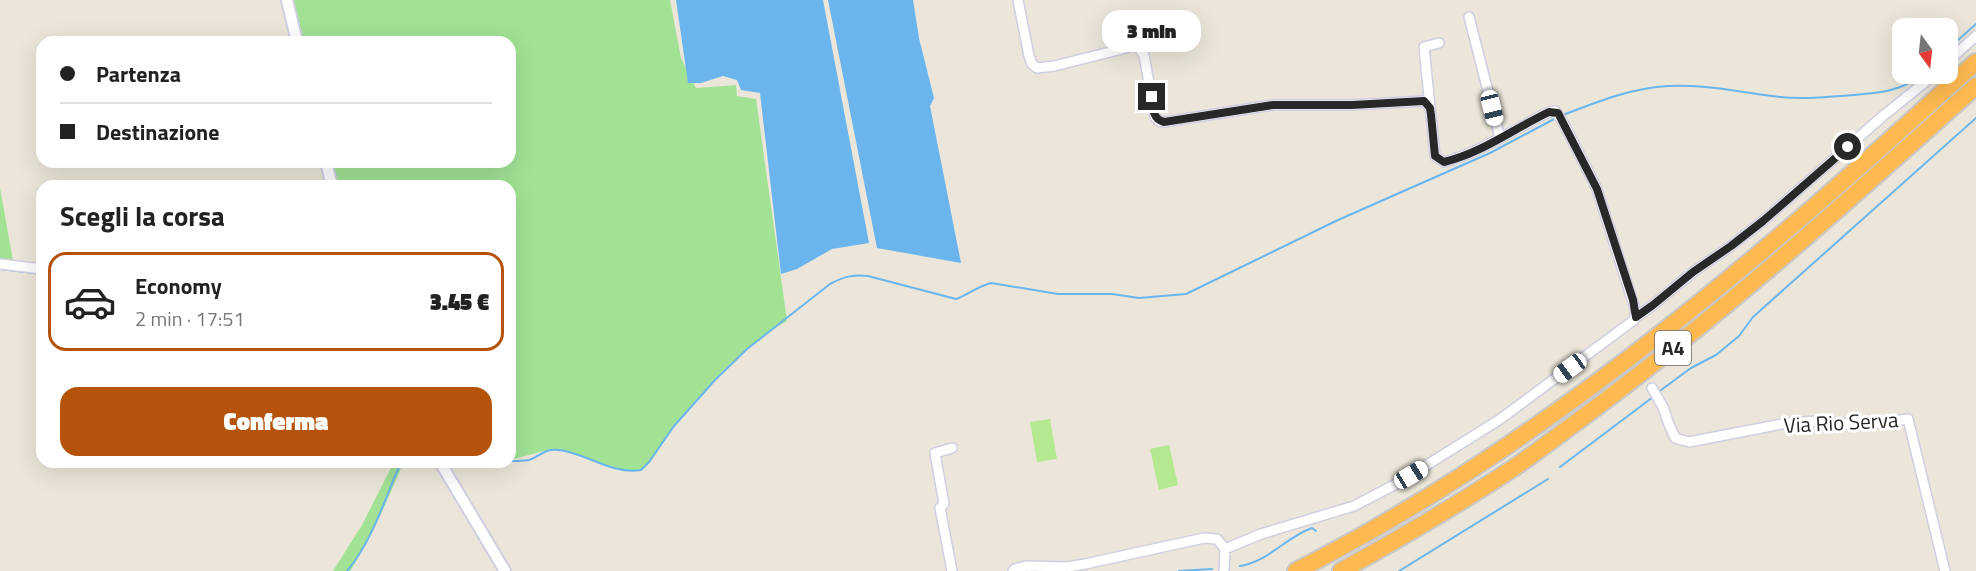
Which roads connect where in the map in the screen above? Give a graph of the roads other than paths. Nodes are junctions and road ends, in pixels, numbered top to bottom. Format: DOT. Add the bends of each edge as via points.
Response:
graph roads {
  1 [pos="287,0"];
  2 [pos="1018,0"];
  3 [pos="1469,17"];
  4 [pos="296,36"];
  5 [pos="1976,36"];
  6 [pos="1439,43"];
  7 [pos="1958,53"];
  8 [pos="1976,62"];
  9 [pos="1923,84"];
  10 [pos="1976,86"];
  11 [pos="1430,108"];
  12 [pos="1500,138"];
  13 [pos="0,264"];
  14 [pos="36,267"];
  15 [pos="1636,317"];
  16 [pos="1655,393"];
  17 [pos="952,448"];
  18 [pos="444,468"];
  19 [pos="1225,549"];
  20 [pos="505,571"];
  21 [pos="952,571"];
  22 [pos="1013,571"];
  23 [pos="1224,571"];
  24 [pos="1296,571"];
  25 [pos="1341,571"];
  26 [pos="1945,571"];
  1 -- 4 [label="street"];
  2 -- 11 [label="street" via="1029,56 1037,68 1138,47 1144,55 1155,117 1159,121 1273,105 1415,100 1424,101"];
  3 -- 12 [label="street"];
  5 -- 7 [label="street"];
  6 -- 11 [label="street" via="1424,47"];
  8 -- 24 [label="highway, A4" via="1772,243 1637,353 1458,477"];
  9 -- 15 [label="street" via="1763,221"];
  10 -- 25 [label="highway, A4" via="1712,318 1630,383 1513,468"];
  11 -- 12 [label="street" via="1435,156 1439,160 1457,158"];
  12 -- 15 [label="street" via="1549,112 1555,111 1561,118 1597,189"];
  13 -- 14 [label="street"];
  15 -- 19 [label="street" via="1499,420 1398,483 1354,506"];
  16 -- 26 [label="street, Via Rio Serva" via="1675,438 1689,442 1787,423 1862,425 1908,420"];
  17 -- 21 [label="street" via="935,453"];
  18 -- 20 [label="street"];
  19 -- 22 [label="street" via="1217,539 1204,538 1085,564 1026,566"];
  19 -- 23 [label="street"];
}
